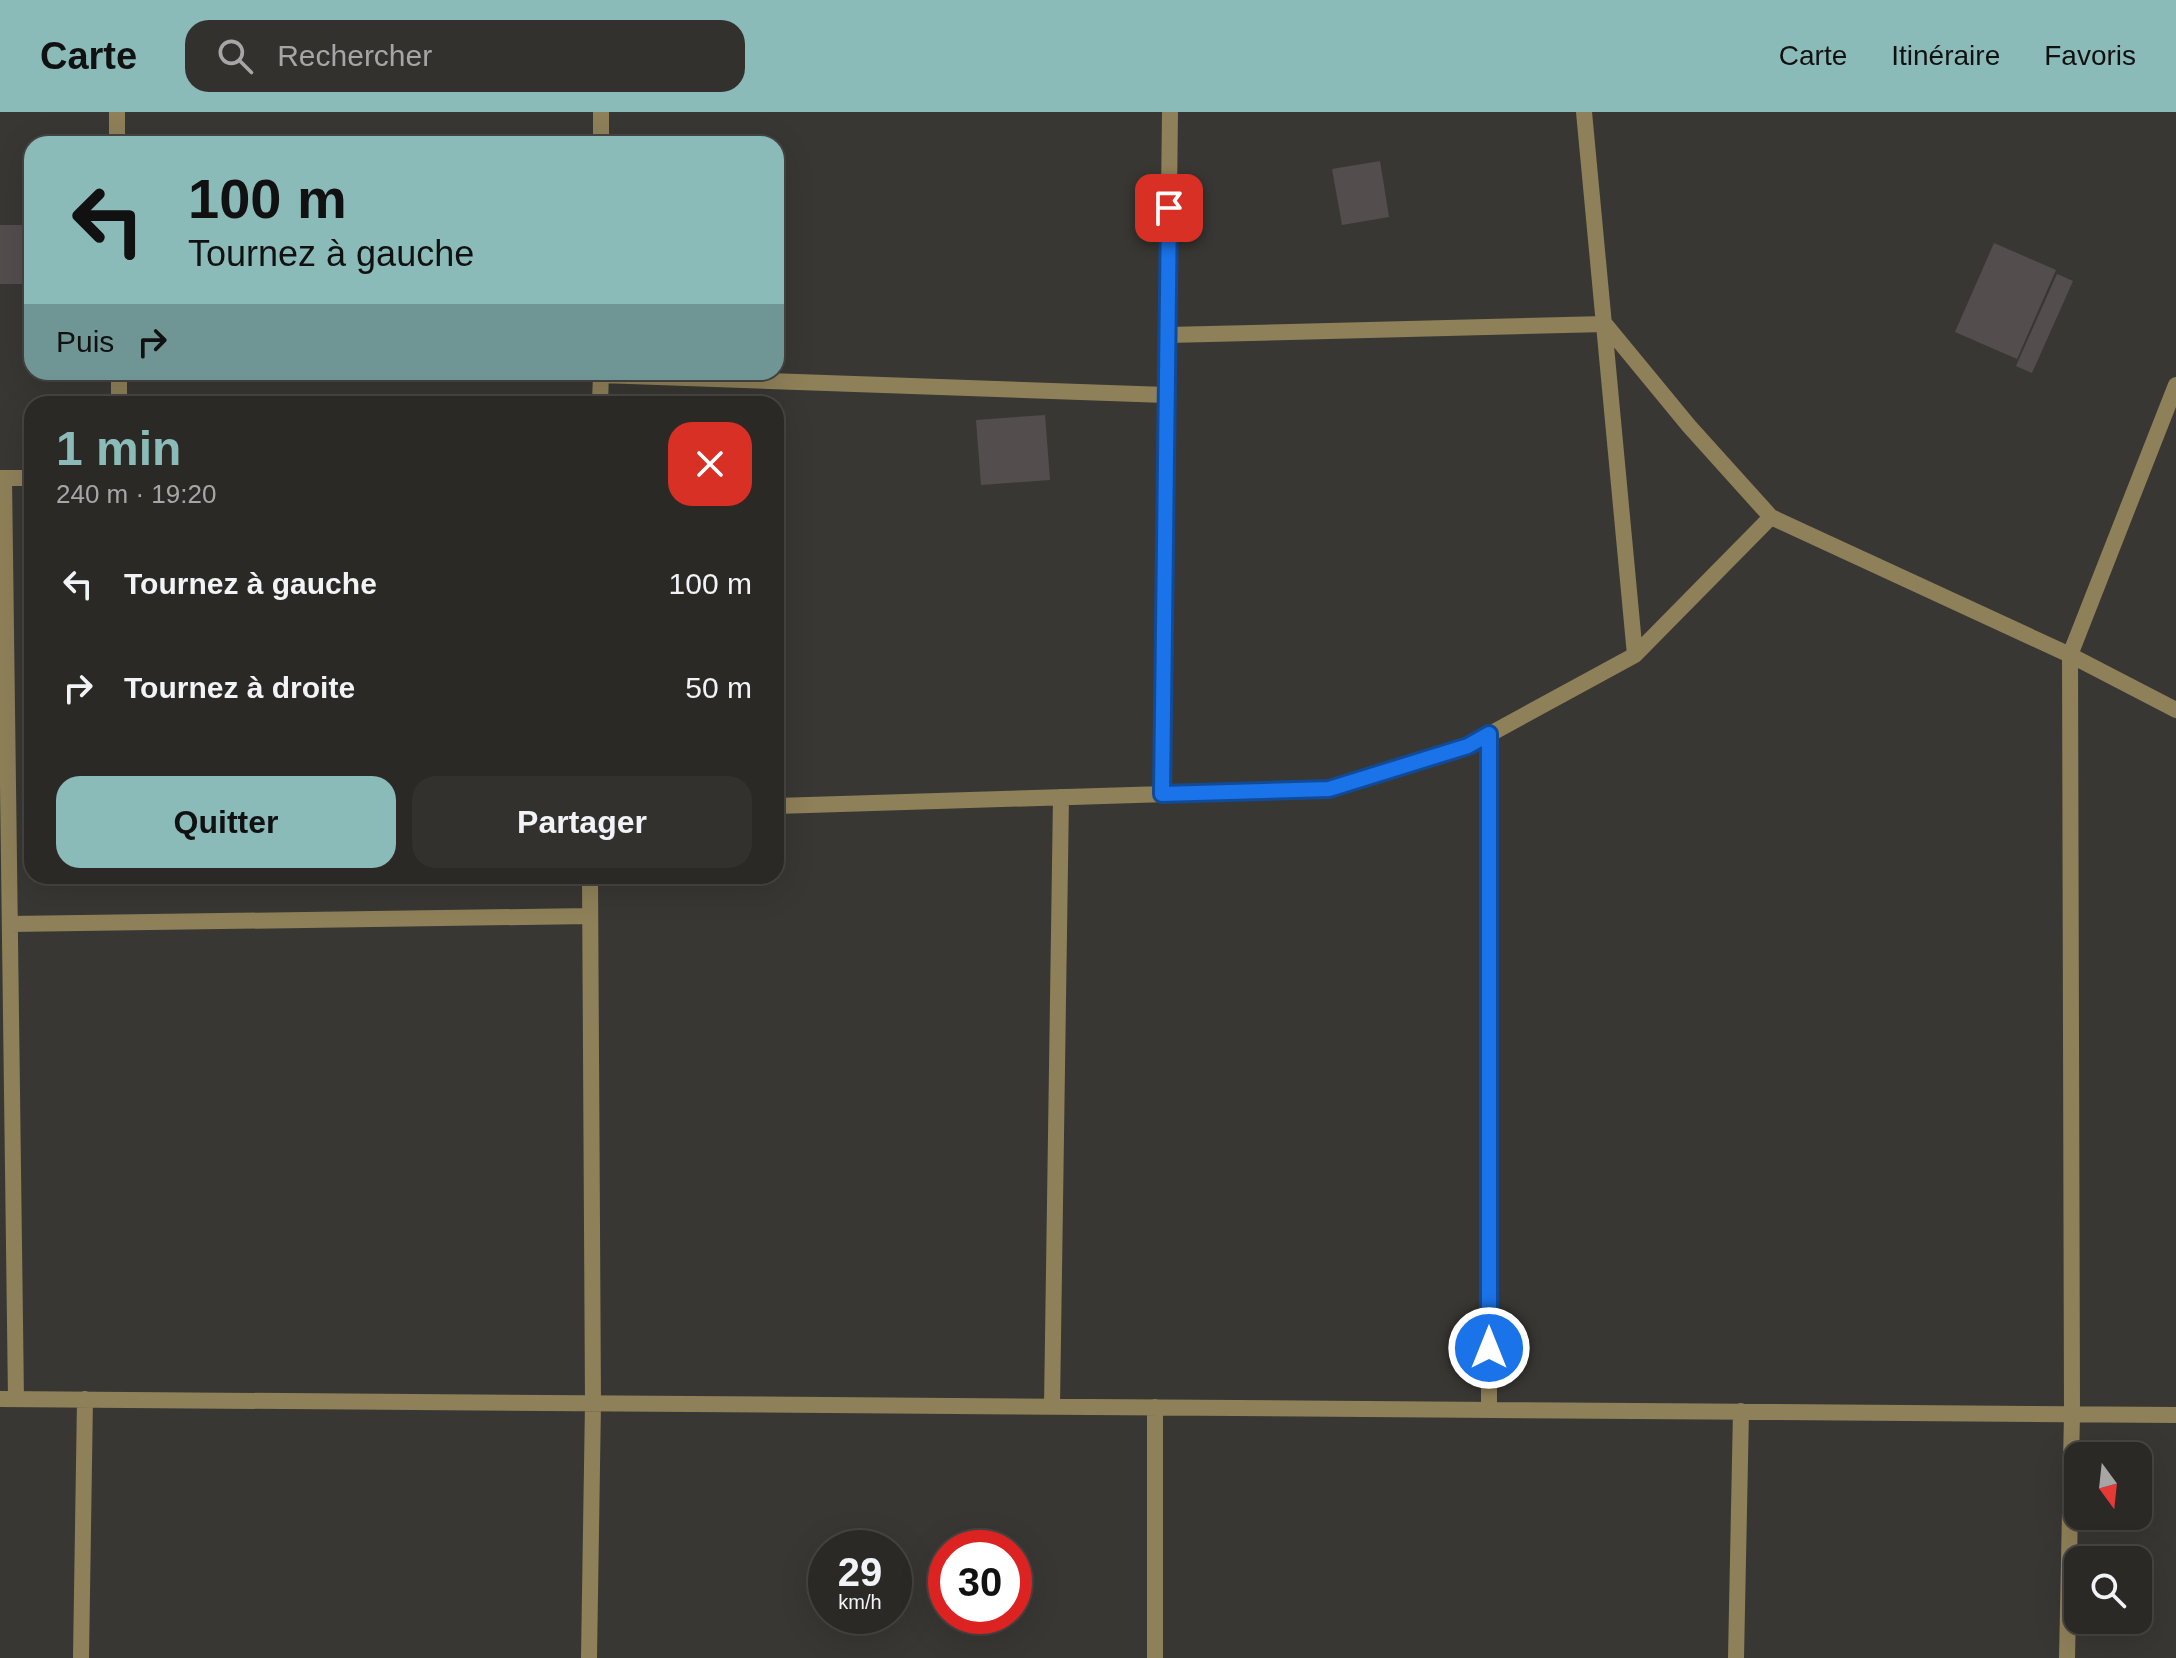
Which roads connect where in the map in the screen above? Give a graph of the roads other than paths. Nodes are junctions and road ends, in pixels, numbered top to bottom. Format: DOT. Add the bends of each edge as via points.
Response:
graph roads {
  1 [pos="117,112"];
  2 [pos="601,112"];
  3 [pos="1170,112"];
  4 [pos="1584,112"];
  5 [pos="117,136"];
  6 [pos="601,136"];
  7 [pos="1605,324"];
  8 [pos="1168,335"];
  9 [pos="762,380"];
  10 [pos="2176,385"];
  11 [pos="1166,395"];
  12 [pos="2,478"];
  13 [pos="24,478"];
  14 [pos="1771,517"];
  15 [pos="1635,655"];
  16 [pos="2070,655"];
  17 [pos="2176,710"];
  18 [pos="1489,734"];
  19 [pos="1162,794"];
  20 [pos="1061,797"];
  21 [pos="784,806"];
  22 [pos="4,814"];
  23 [pos="590,884"];
  24 [pos="590,916"];
  25 [pos="10,924"];
  26 [pos="8,1399"];
  27 [pos="85,1399"];
  28 [pos="593,1403"];
  29 [pos="1052,1406"];
  30 [pos="1155,1407"];
  31 [pos="1489,1409"];
  32 [pos="1741,1411"];
  33 [pos="2072,1414"];
  34 [pos="2176,1415"];
  35 [pos="81,1658"];
  36 [pos="589,1658"];
  37 [pos="1155,1658"];
  38 [pos="1736,1658"];
  39 [pos="2067,1658"];
  1 -- 5 [label="street"];
  2 -- 6 [label="street"];
  3 -- 8 [label="street"];
  4 -- 7 [label="street"];
  7 -- 8 [label="street"];
  7 -- 14 [label="street"];
  7 -- 15 [label="street"];
  8 -- 11 [label="street"];
  9 -- 11 [label="street"];
  10 -- 16 [label="street"];
  11 -- 19 [label="street"];
  12 -- 13 [label="street"];
  12 -- 22 [label="street"];
  14 -- 15 [label="street"];
  14 -- 16 [label="street"];
  15 -- 18 [label="street"];
  16 -- 17 [label="street"];
  16 -- 33 [label="street"];
  18 -- 19 [label="street" via="1468,746 1329,789"];
  18 -- 31 [label="street"];
  19 -- 20 [label="street"];
  20 -- 21 [label="street"];
  20 -- 29 [label="street"];
  22 -- 25 [label="street"];
  23 -- 24 [label="street"];
  24 -- 25 [label="street"];
  24 -- 28 [label="street"];
  25 -- 26 [label="street"];
  26 -- 27 [label="street"];
  27 -- 28 [label="street"];
  27 -- 35 [label="street"];
  28 -- 29 [label="street"];
  28 -- 36 [label="street"];
  29 -- 30 [label="street"];
  30 -- 31 [label="street"];
  30 -- 37 [label="street"];
  31 -- 32 [label="street"];
  32 -- 33 [label="street"];
  32 -- 38 [label="street"];
  33 -- 34 [label="street"];
  33 -- 39 [label="street"];
}
